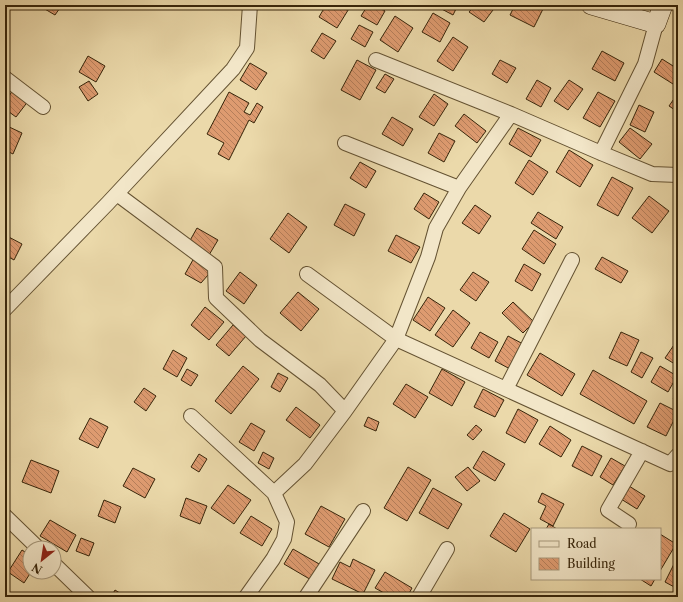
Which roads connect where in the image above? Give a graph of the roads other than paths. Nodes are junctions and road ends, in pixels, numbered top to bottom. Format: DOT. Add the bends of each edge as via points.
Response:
graph roads {
  1 [pos="250,5"];
  2 [pos="591,5"];
  3 [pos="663,5"];
  4 [pos="656,24"];
  5 [pos="376,60"];
  6 [pos="5,78"];
  7 [pos="43,107"];
  8 [pos="511,114"];
  9 [pos="345,143"];
  10 [pos="601,153"];
  11 [pos="678,176"];
  12 [pos="458,188"];
  13 [pos="117,194"];
  14 [pos="572,260"];
  15 [pos="307,274"];
  16 [pos="5,309"];
  17 [pos="396,339"];
  18 [pos="506,389"];
  19 [pos="345,411"];
  20 [pos="191,416"];
  21 [pos="642,451"];
  22 [pos="675,462"];
  23 [pos="274,494"];
  24 [pos="363,511"];
  25 [pos="5,516"];
  26 [pos="629,524"];
  27 [pos="30,540"];
  28 [pos="447,549"];
  29 [pos="62,572"];
  30 [pos="88,597"];
  31 [pos="246,597"];
  32 [pos="306,597"];
  33 [pos="419,597"];
  1 -- 13 [label="street" via="247,48 233,69"];
  2 -- 4 [label="main road"];
  3 -- 4 [label="main road"];
  4 -- 10 [label="street" via="644,64"];
  5 -- 8 [label="street"];
  6 -- 7 [label="street"];
  8 -- 10 [label="street"];
  8 -- 12 [label="street"];
  9 -- 12 [label="street"];
  10 -- 11 [label="street" via="652,174"];
  12 -- 17 [label="street" via="436,228 428,257"];
  13 -- 16 [label="street"];
  13 -- 19 [label="street" via="215,267 216,298 260,340 320,385"];
  14 -- 18 [label="street"];
  15 -- 17 [label="street"];
  17 -- 18 [label="street"];
  17 -- 19 [label="street"];
  18 -- 21 [label="street"];
  19 -- 23 [label="street" via="305,464"];
  20 -- 23 [label="street"];
  21 -- 22 [label="street"];
  21 -- 26 [label="street" via="608,510"];
  23 -- 31 [label="street" via="287,522 284,539"];
  24 -- 32 [label="street"];
  25 -- 27 [label="street"];
  28 -- 33 [label="street"];
  29 -- 30 [label="street"];
}
